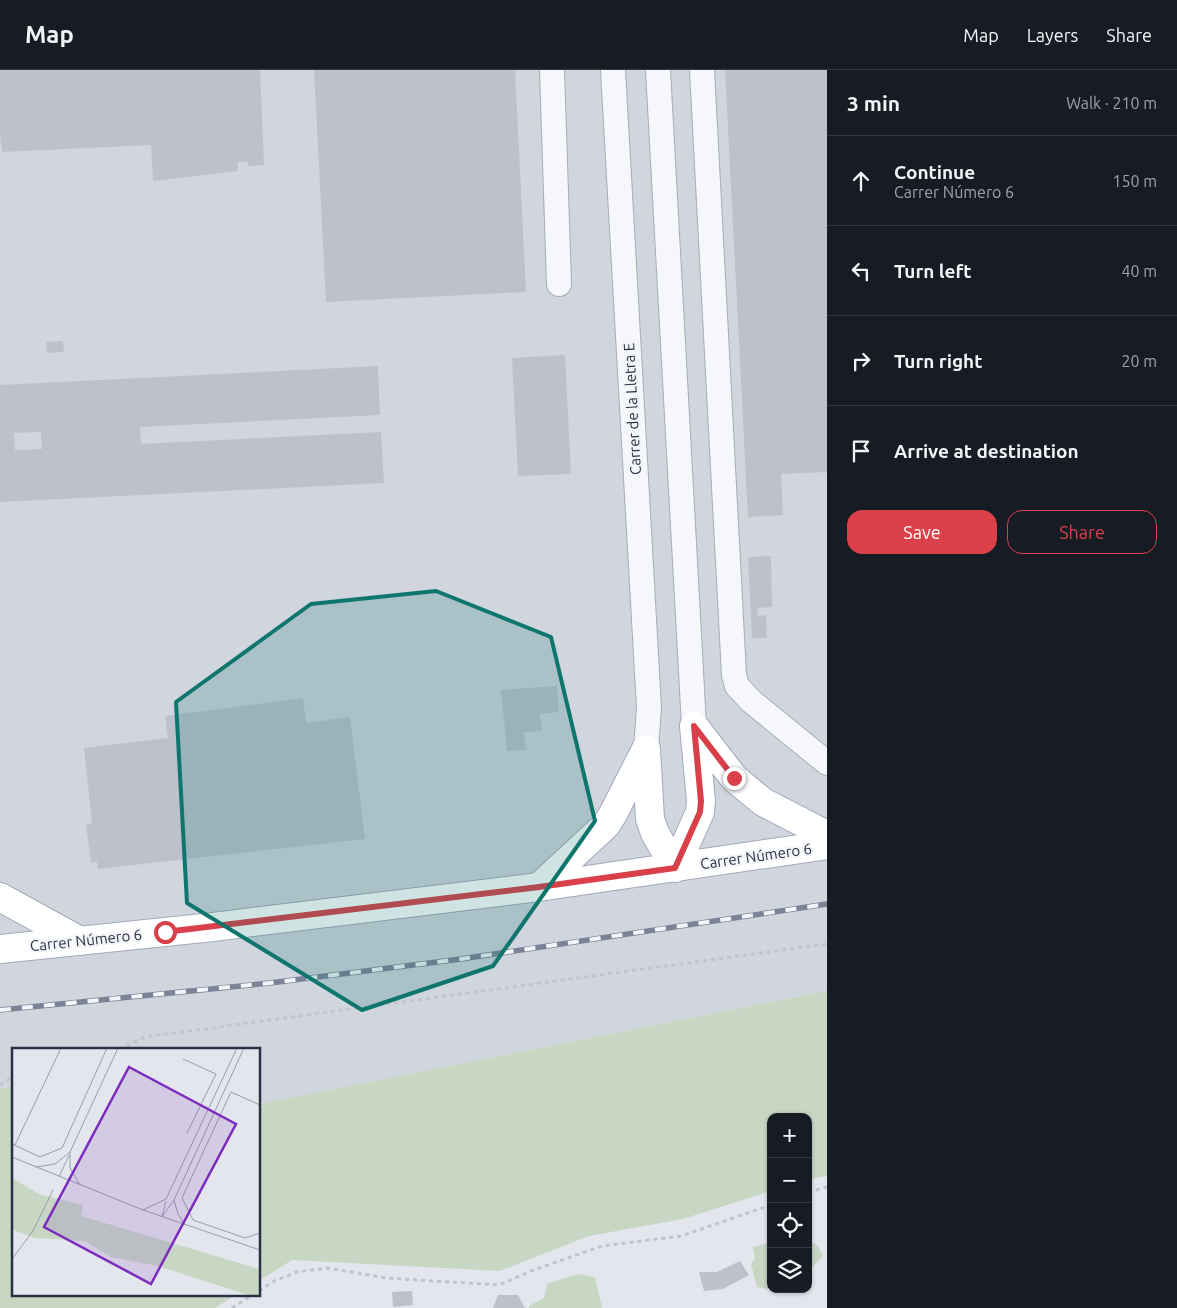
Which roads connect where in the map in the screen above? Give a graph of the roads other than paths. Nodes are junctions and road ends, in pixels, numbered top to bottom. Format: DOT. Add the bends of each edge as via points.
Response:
graph roads {
  1 [pos="552,70"];
  2 [pos="614,70"];
  3 [pos="658,70"];
  4 [pos="702,70"];
  5 [pos="559,284"];
  6 [pos="694,726"];
  7 [pos="646,749"];
  8 [pos="827,763"];
  9 [pos="827,835"];
  10 [pos="827,845"];
  11 [pos="675,868"];
  12 [pos="539,887"];
  13 [pos="0,897"];
  14 [pos="80,941"];
  15 [pos="0,949"];
  1 -- 5 [label="street"];
  2 -- 7 [label="street, Carrer de la Lletra E" via="649,708"];
  3 -- 6 [label="street"];
  4 -- 8 [label="street" via="734,675 737,686 751,701"];
  6 -- 9 [label="main road" via="734,778 763,802"];
  6 -- 11 [label="main road" via="700,812"];
  7 -- 11 [label="main road" via="650,819"];
  7 -- 12 [label="main road" via="606,825"];
  10 -- 11 [label="main road, Carrer Número 6"];
  11 -- 12 [label="main road, Carrer Número 6"];
  12 -- 14 [label="main road, Carrer Número 6"];
  13 -- 14 [label="main road"];
  14 -- 15 [label="main road, Carrer Número 6"];
}
